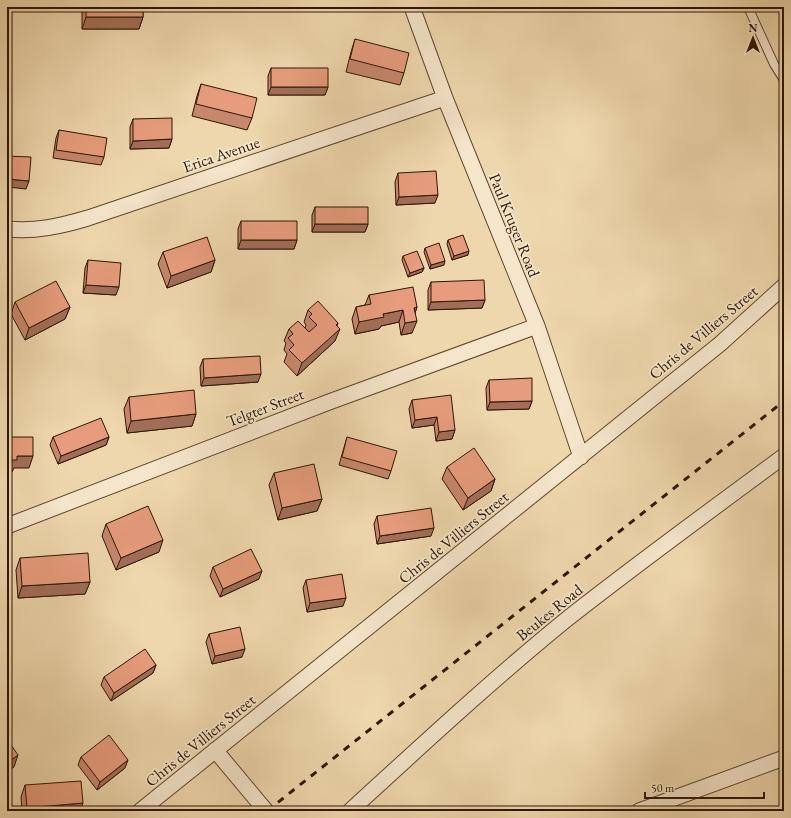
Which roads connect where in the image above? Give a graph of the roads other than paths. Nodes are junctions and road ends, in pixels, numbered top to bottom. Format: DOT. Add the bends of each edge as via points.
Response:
graph roads {
  1 [pos="412,7"];
  2 [pos="748,7"];
  3 [pos="784,80"];
  4 [pos="445,98"];
  5 [pos="7,229"];
  6 [pos="784,286"];
  7 [pos="537,326"];
  8 [pos="784,456"];
  9 [pos="581,457"];
  10 [pos="7,526"];
  11 [pos="215,750"];
  12 [pos="784,758"];
  13 [pos="140,811"];
  14 [pos="266,811"];
  15 [pos="350,811"];
  16 [pos="639,811"];
  1 -- 4 [label="street, Paul Kruger Road"];
  2 -- 3 [label="lane"];
  4 -- 5 [label="street, Erica Avenue" via="88,218 37,230"];
  4 -- 7 [label="street, Paul Kruger Road"];
  6 -- 9 [label="street, Chris de Villiers Street" via="720,344"];
  7 -- 9 [label="street, Paul Kruger Road"];
  7 -- 10 [label="street, Telgter Street" via="314,408"];
  8 -- 15 [label="street, Beukes Road" via="643,560 567,620 510,667"];
  9 -- 11 [label="street, Chris de Villiers Street"];
  11 -- 13 [label="street, Chris de Villiers Street"];
  11 -- 14 [label="street"];
  12 -- 16 [label="street"];
}
